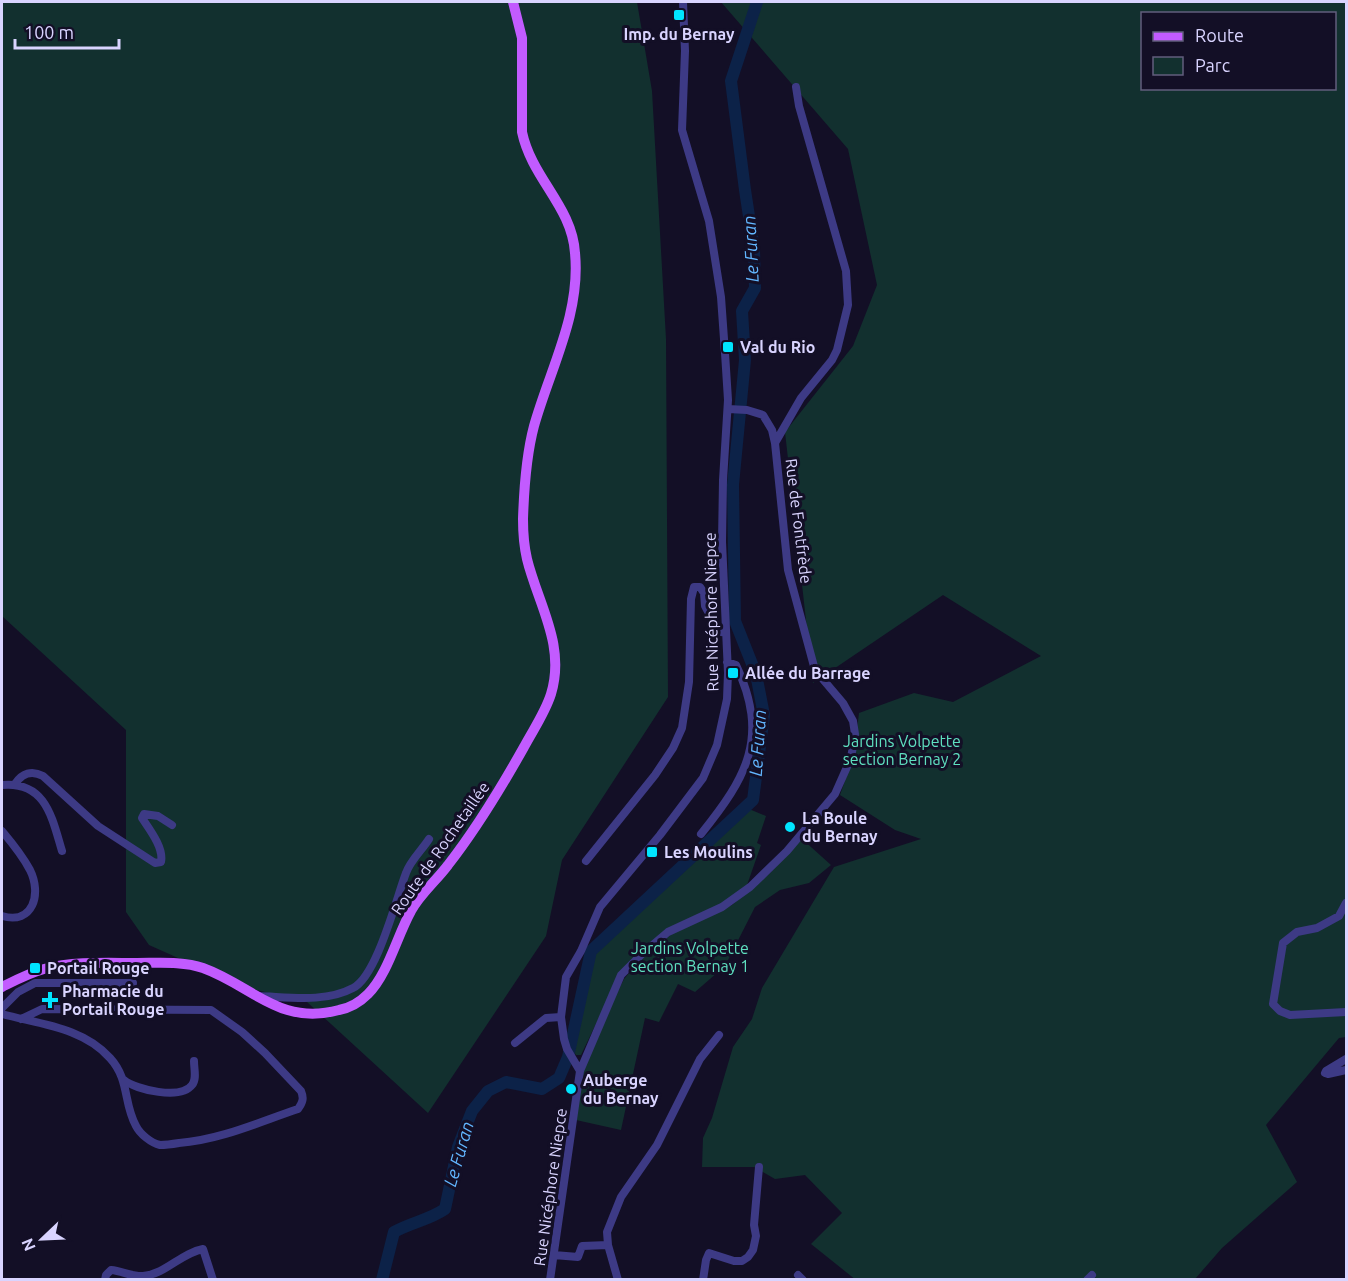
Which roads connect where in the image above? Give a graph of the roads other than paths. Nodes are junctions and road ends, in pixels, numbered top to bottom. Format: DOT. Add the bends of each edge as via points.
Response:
graph roads {
  1 [pos="513,2"];
  2 [pos="682,2"];
  3 [pos="796,87"];
  4 [pos="730,409"];
  5 [pos="775,443"];
  6 [pos="726,633"];
  7 [pos="728,662"];
  8 [pos="15,784"];
  9 [pos="2,785"];
  10 [pos="172,825"];
  11 [pos="2,831"];
  12 [pos="702,834"];
  13 [pos="429,839"];
  14 [pos="62,851"];
  15 [pos="586,861"];
  16 [pos="1347,903"];
  17 [pos="2,916"];
  18 [pos="133,983"];
  19 [pos="2,987"];
  20 [pos="253,995"];
  21 [pos="2,1008"];
  22 [pos="1347,1011"];
  23 [pos="2,1014"];
  24 [pos="561,1017"];
  25 [pos="21,1019"];
  26 [pos="719,1035"];
  27 [pos="515,1043"];
  28 [pos="1347,1059"];
  29 [pos="194,1061"];
  30 [pos="1347,1070"];
  31 [pos="580,1071"];
  32 [pos="124,1080"];
  33 [pos="759,1167"];
  34 [pos="608,1245"];
  35 [pos="554,1255"];
  36 [pos="105,1280"];
  37 [pos="213,1280"];
  38 [pos="550,1280"];
  39 [pos="618,1280"];
  40 [pos="703,1280"];
  1 -- 20 [label="main road, Route de Rochetaillée" via="522,38 525,146 561,207 572,231 576,254 573,302 533,430 524,496 527,558 554,644 556,667 551,693 495,798 412,909 368,994 341,1010 306,1013 281,1010"];
  2 -- 4 [label="street, Rue Nicéphore Niepce" via="682,130 713,241"];
  3 -- 5 [label="street, Rue de Fontfrède" via="846,271 848,305 832,360 801,398"];
  4 -- 5 [label="street" via="763,415"];
  4 -- 6 [label="street, Rue Nicéphore Niepce" via="723,522"];
  5 -- 31 [label="street, Rue de Fontfrède" via="788,570 815,670 853,721 851,758 836,794 788,851 750,887 722,908 668,932 621,975"];
  6 -- 7 [label="street, Rue Nicéphore Niepce"];
  6 -- 15 [label="street" via="718,631 705,606 704,593 700,587 694,587 689,682 682,728 655,775"];
  7 -- 12 [label="street" via="736,665 745,684 752,709 752,745 739,780"];
  7 -- 24 [label="street, Rue Nicéphore Niepce" via="724,718 712,759 703,778 660,836 600,907 566,976"];
  8 -- 9 [label="street"];
  8 -- 10 [label="street" via="28,773 43,776 98,826 155,863 161,862 162,856 142,819 144,814 158,816"];
  8 -- 14 [label="street" via="46,802"];
  11 -- 17 [label="street" via="16,846 35,889 27,914"];
  13 -- 20 [label="street" via="406,871 383,938 366,976 354,988 325,997"];
  16 -- 22 [label="street" via="1339,916 1317,928 1297,932 1283,943 1273,1004 1290,1015"];
  18 -- 21 [label="street" via="35,983 18,992"];
  19 -- 20 [label="main road, Route de Rochetaillée" via="60,966 178,963 201,967"];
  23 -- 25 [label="street"];
  24 -- 27 [label="street" via="546,1018"];
  24 -- 31 [label="street, Rue Nicéphore Niepce" via="567,1049"];
  25 -- 32 [label="street" via="72,1032 94,1043 111,1058"];
  25 -- 32 [label="street" via="42,1009 211,1010 265,1053 301,1090 303,1097 298,1109 216,1137 159,1145 134,1124"];
  26 -- 34 [label="street" via="700,1059 657,1145 621,1197 607,1232"];
  28 -- 30 [label="street" via="1325,1073"];
  29 -- 32 [label="street" via="195,1079 183,1091 157,1091 132,1086"];
  31 -- 35 [label="street, Rue Nicéphore Niepce"];
  33 -- 40 [label="street" via="753,1250 742,1261 709,1253"];
  34 -- 35 [label="street" via="582,1246 578,1257"];
  34 -- 39 [label="street"];
  35 -- 38 [label="street, Rue Nicéphore Niepce"];
  36 -- 37 [label="street" via="111,1270 140,1277 155,1274 203,1249"];
}
